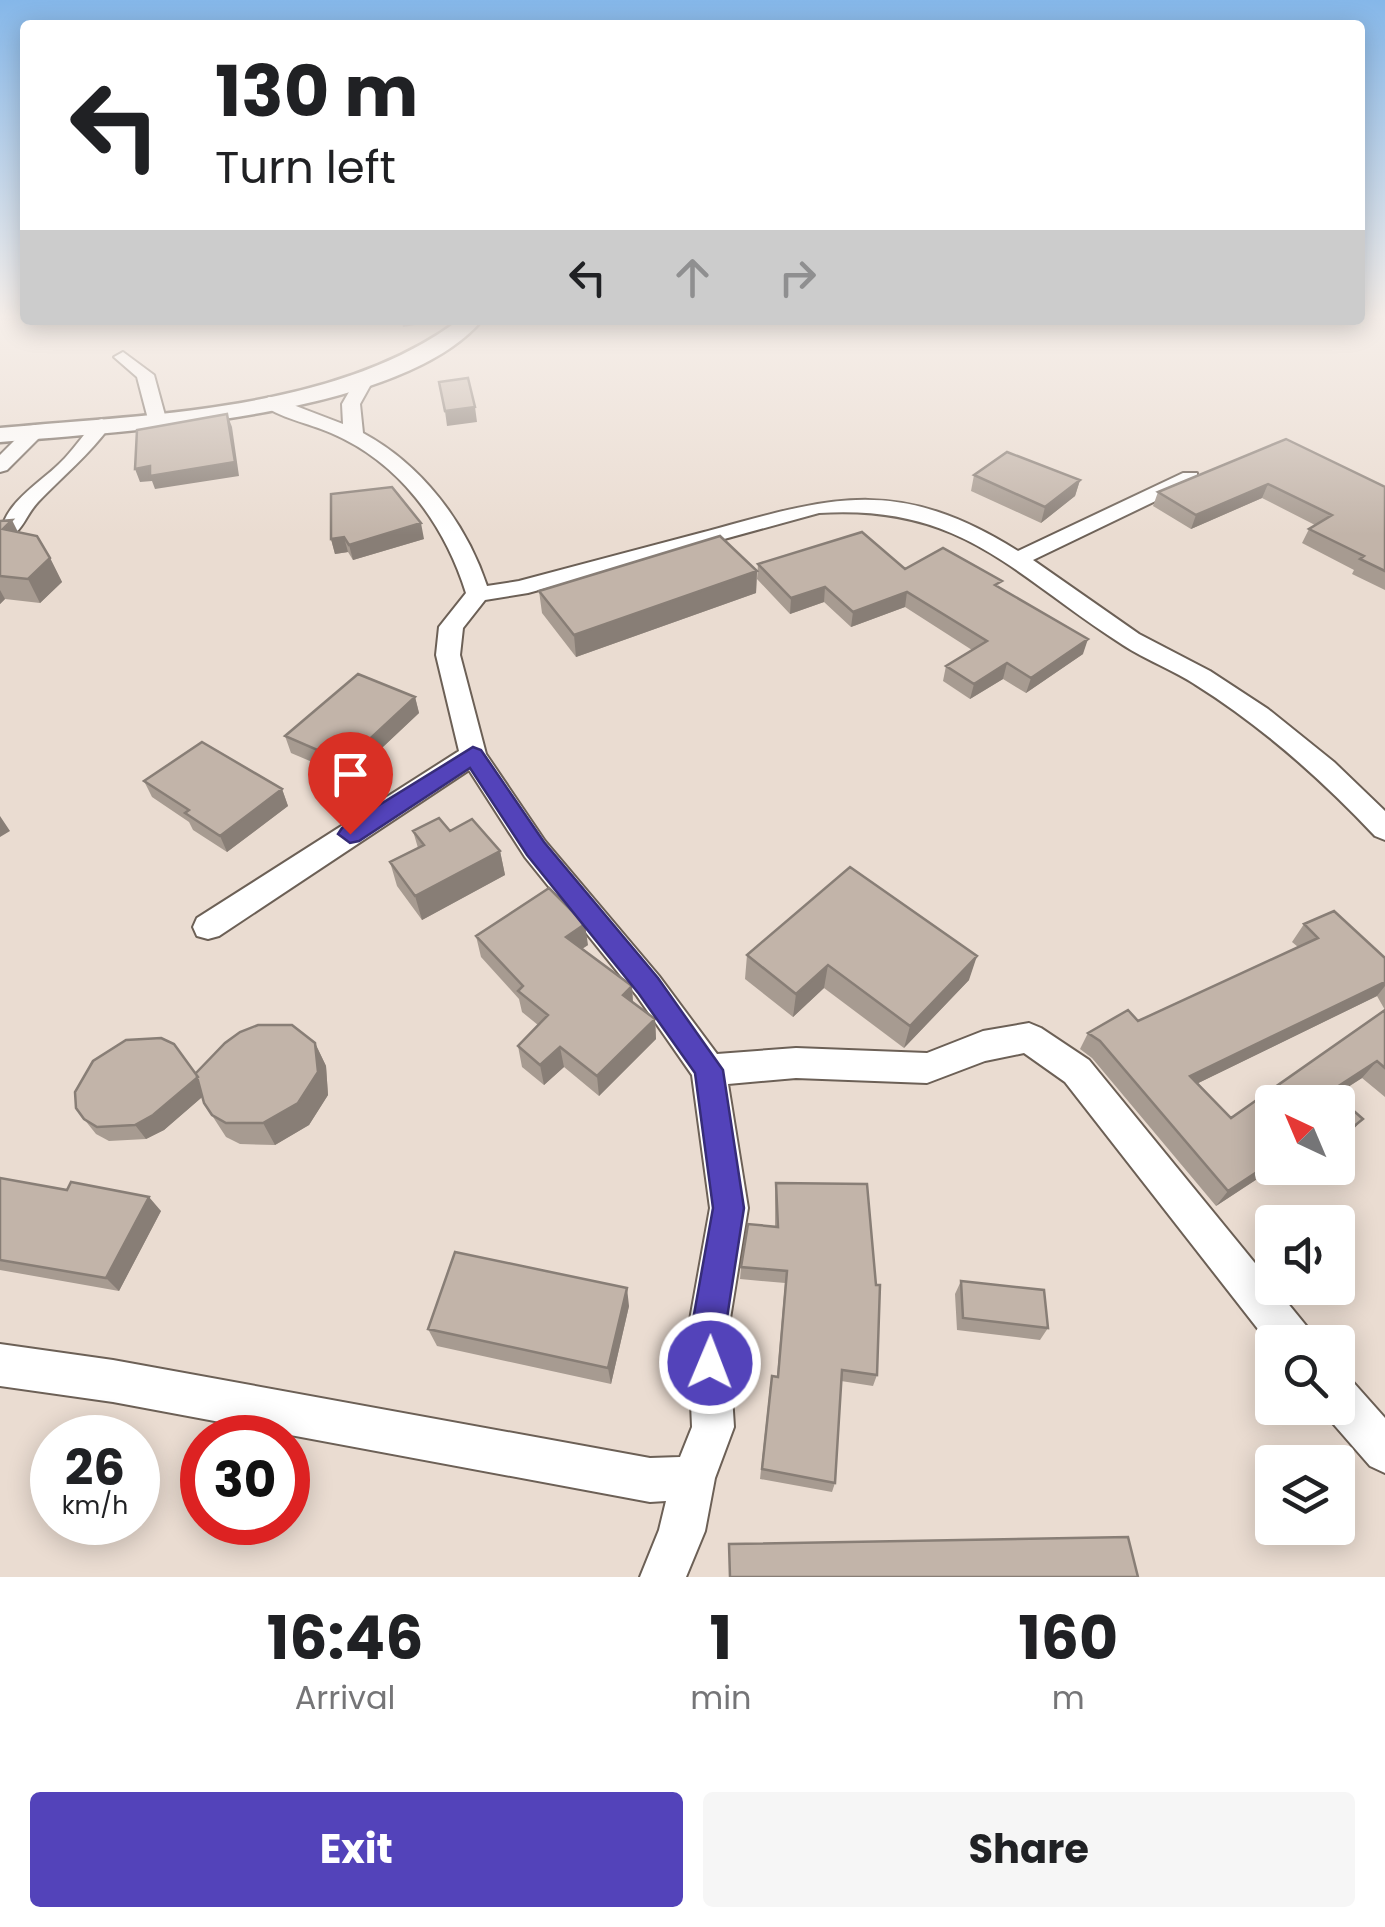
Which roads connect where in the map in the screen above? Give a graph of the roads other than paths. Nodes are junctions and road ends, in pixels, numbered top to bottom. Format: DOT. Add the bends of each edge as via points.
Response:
graph roads {
  1 [pos="148,388"];
  2 [pos="325,388"];
  3 [pos="360,388"];
  4 [pos="269,402"];
  5 [pos="157,419"];
  6 [pos="102,425"];
  7 [pos="35,431"];
  8 [pos="0,435"];
  9 [pos="354,437"];
  10 [pos="0,466"];
  11 [pos="1190,477"];
  12 [pos="0,535"];
  13 [pos="1018,559"];
  14 [pos="478,594"];
  15 [pos="473,755"];
  16 [pos="1385,829"];
  17 [pos="208,928"];
  18 [pos="709,1070"];
  19 [pos="1280,1325"];
  20 [pos="0,1365"];
  21 [pos="1355,1417"];
  22 [pos="1385,1452"];
  23 [pos="692,1478"];
  24 [pos="663,1577"];
  1 -- 5 [label="street"];
  2 -- 4 [label="street"];
  3 -- 9 [label="street" via="351,404"];
  4 -- 5 [label="street"];
  4 -- 9 [label="street"];
  5 -- 6 [label="street"];
  6 -- 7 [label="street"];
  6 -- 12 [label="street"];
  7 -- 8 [label="street"];
  7 -- 10 [label="street"];
  9 -- 14 [label="street" via="391,460 424,494 456,540"];
  11 -- 13 [label="street"];
  13 -- 14 [label="street" via="909,510 818,507"];
  13 -- 16 [label="street" via="1130,638 1273,723"];
  14 -- 15 [label="street" via="450,627 448,655"];
  15 -- 17 [label="street"];
  15 -- 18 [label="street" via="536,849"];
  18 -- 19 [label="street" via="796,1063 927,1068 983,1046 1029,1038 1077,1071"];
  18 -- 23 [label="street" via="729,1208 708,1331 713,1427"];
  20 -- 23 [label="street" via="650,1480"];
  21 -- 22 [label="street"];
  23 -- 24 [label="street" via="682,1530"];
}
